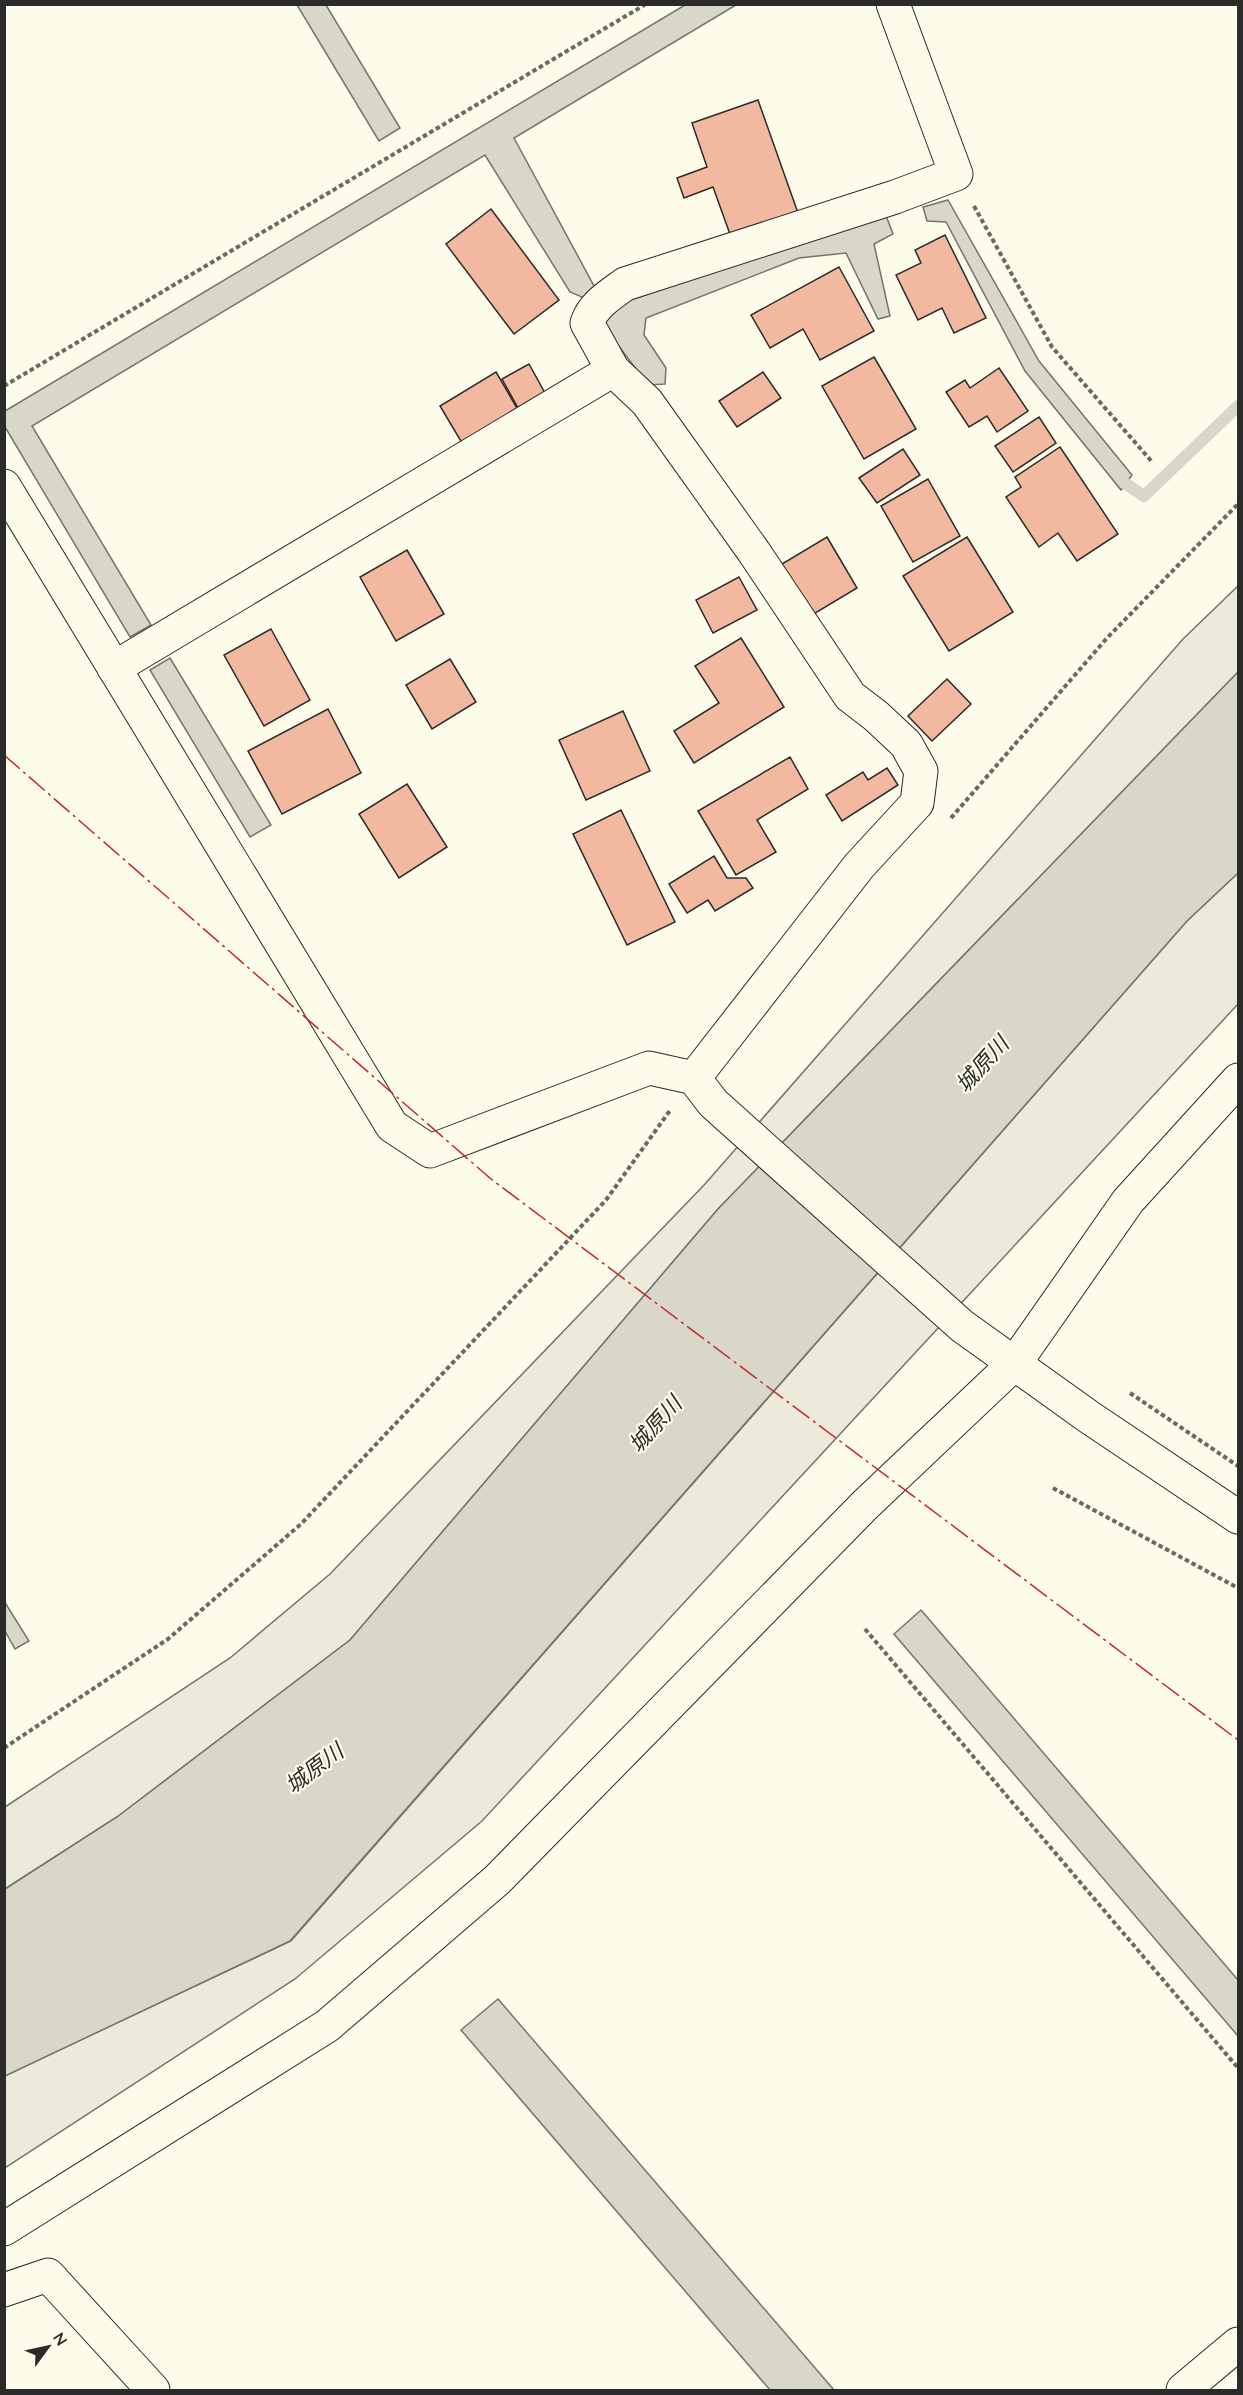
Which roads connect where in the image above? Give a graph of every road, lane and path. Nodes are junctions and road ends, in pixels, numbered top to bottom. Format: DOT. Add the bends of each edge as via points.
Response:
graph roads {
  1 [pos="646,4"];
  2 [pos="893,4"];
  3 [pos="956,174"];
  4 [pos="613,370"];
  5 [pos="4,387"];
  6 [pos="1153,463"];
  7 [pos="4,486"];
  8 [pos="1239,504"];
  9 [pos="114,669"];
  10 [pos="945,824"];
  11 [pos="1239,1080"];
  12 [pos="704,1091"];
  13 [pos="1015,1363"];
  14 [pos="1130,1393"];
  15 [pos="1239,1466"];
  16 [pos="1053,1488"];
  17 [pos="1239,1517"];
  18 [pos="1239,1588"];
  19 [pos="865,1629"];
  20 [pos="4,1748"];
  21 [pos="1239,2068"];
  22 [pos="4,2229"];
  23 [pos="4,2290"];
  24 [pos="1239,2344"];
  25 [pos="153,2391"];
  26 [pos="1183,2391"];
  1 -- 5 [label="path"];
  2 -- 3 [label="street"];
  3 -- 4 [label="street" via="625,284 599,304 587,323"];
  3 -- 6 [label="path" via="1052,347"];
  4 -- 9 [label="street"];
  4 -- 12 [label="street" via="646,402 754,552 850,696 906,744 921,771 917,803 859,866"];
  7 -- 9 [label="street"];
  8 -- 10 [label="path" via="1107,638"];
  9 -- 12 [label="street" via="392,1126 430,1151 649,1068"];
  11 -- 13 [label="street" via="1128,1201"];
  12 -- 13 [label="street" via="962,1326"];
  12 -- 20 [label="path" via="301,1524 168,1639"];
  13 -- 17 [label="street"];
  13 -- 22 [label="street" via="865,1505 488,1888 327,2026"];
  14 -- 15 [label="path"];
  16 -- 18 [label="path"];
  19 -- 21 [label="path"];
  23 -- 25 [label="street" via="48,2275"];
  24 -- 26 [label="street"];
}
